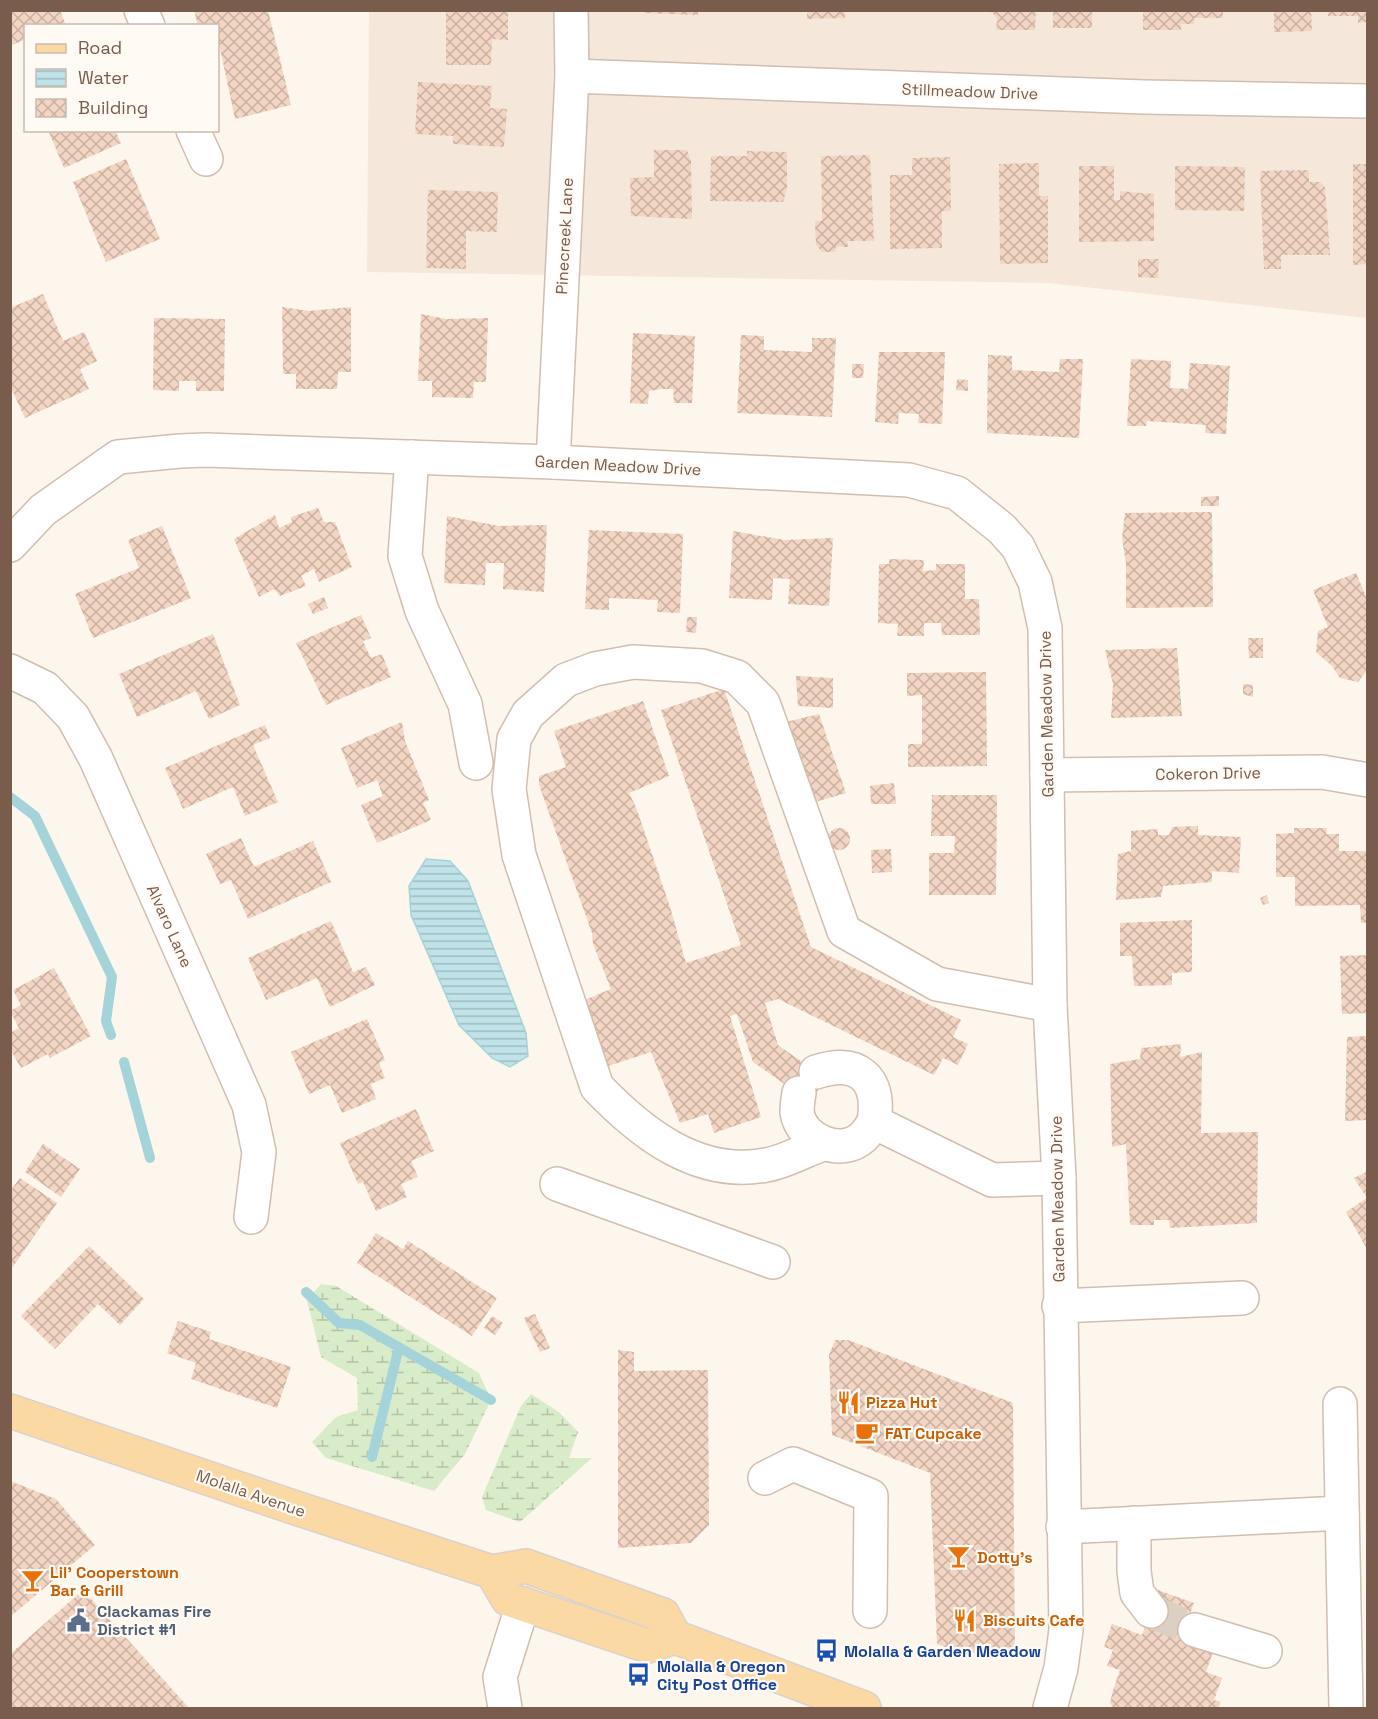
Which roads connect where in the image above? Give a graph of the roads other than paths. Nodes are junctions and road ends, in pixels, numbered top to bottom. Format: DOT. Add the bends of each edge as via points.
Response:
graph roads {
  1 [pos="141,10"];
  2 [pos="572,10"];
  3 [pos="147,24"];
  4 [pos="572,76"];
  5 [pos="1368,101"];
  6 [pos="412,457"];
  7 [pos="553,462"];
  8 [pos="10,545"];
  9 [pos="10,672"];
  10 [pos="476,763"];
  11 [pos="1047,775"];
  12 [pos="1368,780"];
  13 [pos="1050,1005"];
  14 [pos="874,1122"];
  15 [pos="823,1144"];
  16 [pos="1059,1178"];
  17 [pos="557,1184"];
  18 [pos="251,1217"];
  19 [pos="773,1262"];
  20 [pos="1242,1298"];
  21 [pos="1059,1306"];
  22 [pos="1340,1404"];
  23 [pos="10,1411"];
  24 [pos="765,1478"];
  25 [pos="1342,1513"];
  26 [pos="1134,1523"];
  27 [pos="1064,1527"];
  28 [pos="492,1572"];
  29 [pos="523,1604"];
  30 [pos="870,1611"];
  31 [pos="1150,1611"];
  32 [pos="1195,1630"];
  33 [pos="675,1637"];
  34 [pos="1265,1651"];
  35 [pos="1353,1698"];
  36 [pos="505,1708"];
  37 [pos="864,1708"];
  38 [pos="1050,1708"];
  1 -- 3 [label="street"];
  2 -- 4 [label="street, Pinecreek Lane"];
  4 -- 5 [label="street, Stillmeadow Drive" via="1144,97"];
  4 -- 7 [label="street, Pinecreek Lane"];
  6 -- 7 [label="street, Garden Meadow Drive"];
  6 -- 8 [label="street, Garden Meadow Drive" via="206,450 118,457 43,510"];
  6 -- 10 [label="street" via="405,556 422,610 465,704"];
  7 -- 11 [label="street, Garden Meadow Drive" via="909,480 957,493 982,511 1018,547 1035,582 1046,628"];
  9 -- 18 [label="street, Alvaro Lane" via="45,688 73,717 106,780 249,1105 259,1152"];
  11 -- 12 [label="street, Cokeron Drive" via="1322,772"];
  11 -- 13 [label="street, Garden Meadow Drive"];
  13 -- 15 [label="street" via="937,984 844,931 763,703 737,677 702,666 633,662 595,669 566,680 528,714 514,739 509,789 519,855 597,1087 625,1116 659,1141 696,1160 728,1168 768,1165"];
  13 -- 16 [label="street, Garden Meadow Drive"];
  14 -- 15 [label="street" via="862,1138 843,1146"];
  14 -- 15 [label="street" via="878,1102 870,1083 855,1070 835,1066 807,1083 797,1113 806,1132"];
  14 -- 16 [label="street" via="992,1180"];
  16 -- 21 [label="street, Garden Meadow Drive"];
  17 -- 19 [label="street"];
  20 -- 21 [label="street"];
  21 -- 27 [label="street, Garden Meadow Drive"];
  22 -- 25 [label="street"];
  23 -- 28 [label="main road, Molalla Avenue"];
  24 -- 30 [label="street" via="793,1464 871,1496"];
  25 -- 26 [label="street"];
  25 -- 35 [label="street"];
  26 -- 27 [label="street"];
  26 -- 31 [label="street" via="1137,1593"];
  27 -- 38 [label="street, Garden Meadow Drive" via="1066,1630"];
  28 -- 29 [label="main road" via="508,1599"];
  28 -- 33 [label="main road, Molalla Avenue" via="526,1566 663,1616"];
  29 -- 33 [label="main road" via="648,1646"];
  29 -- 36 [label="street" via="500,1677"];
  32 -- 34 [label="street"];
  33 -- 37 [label="main road"];
}
